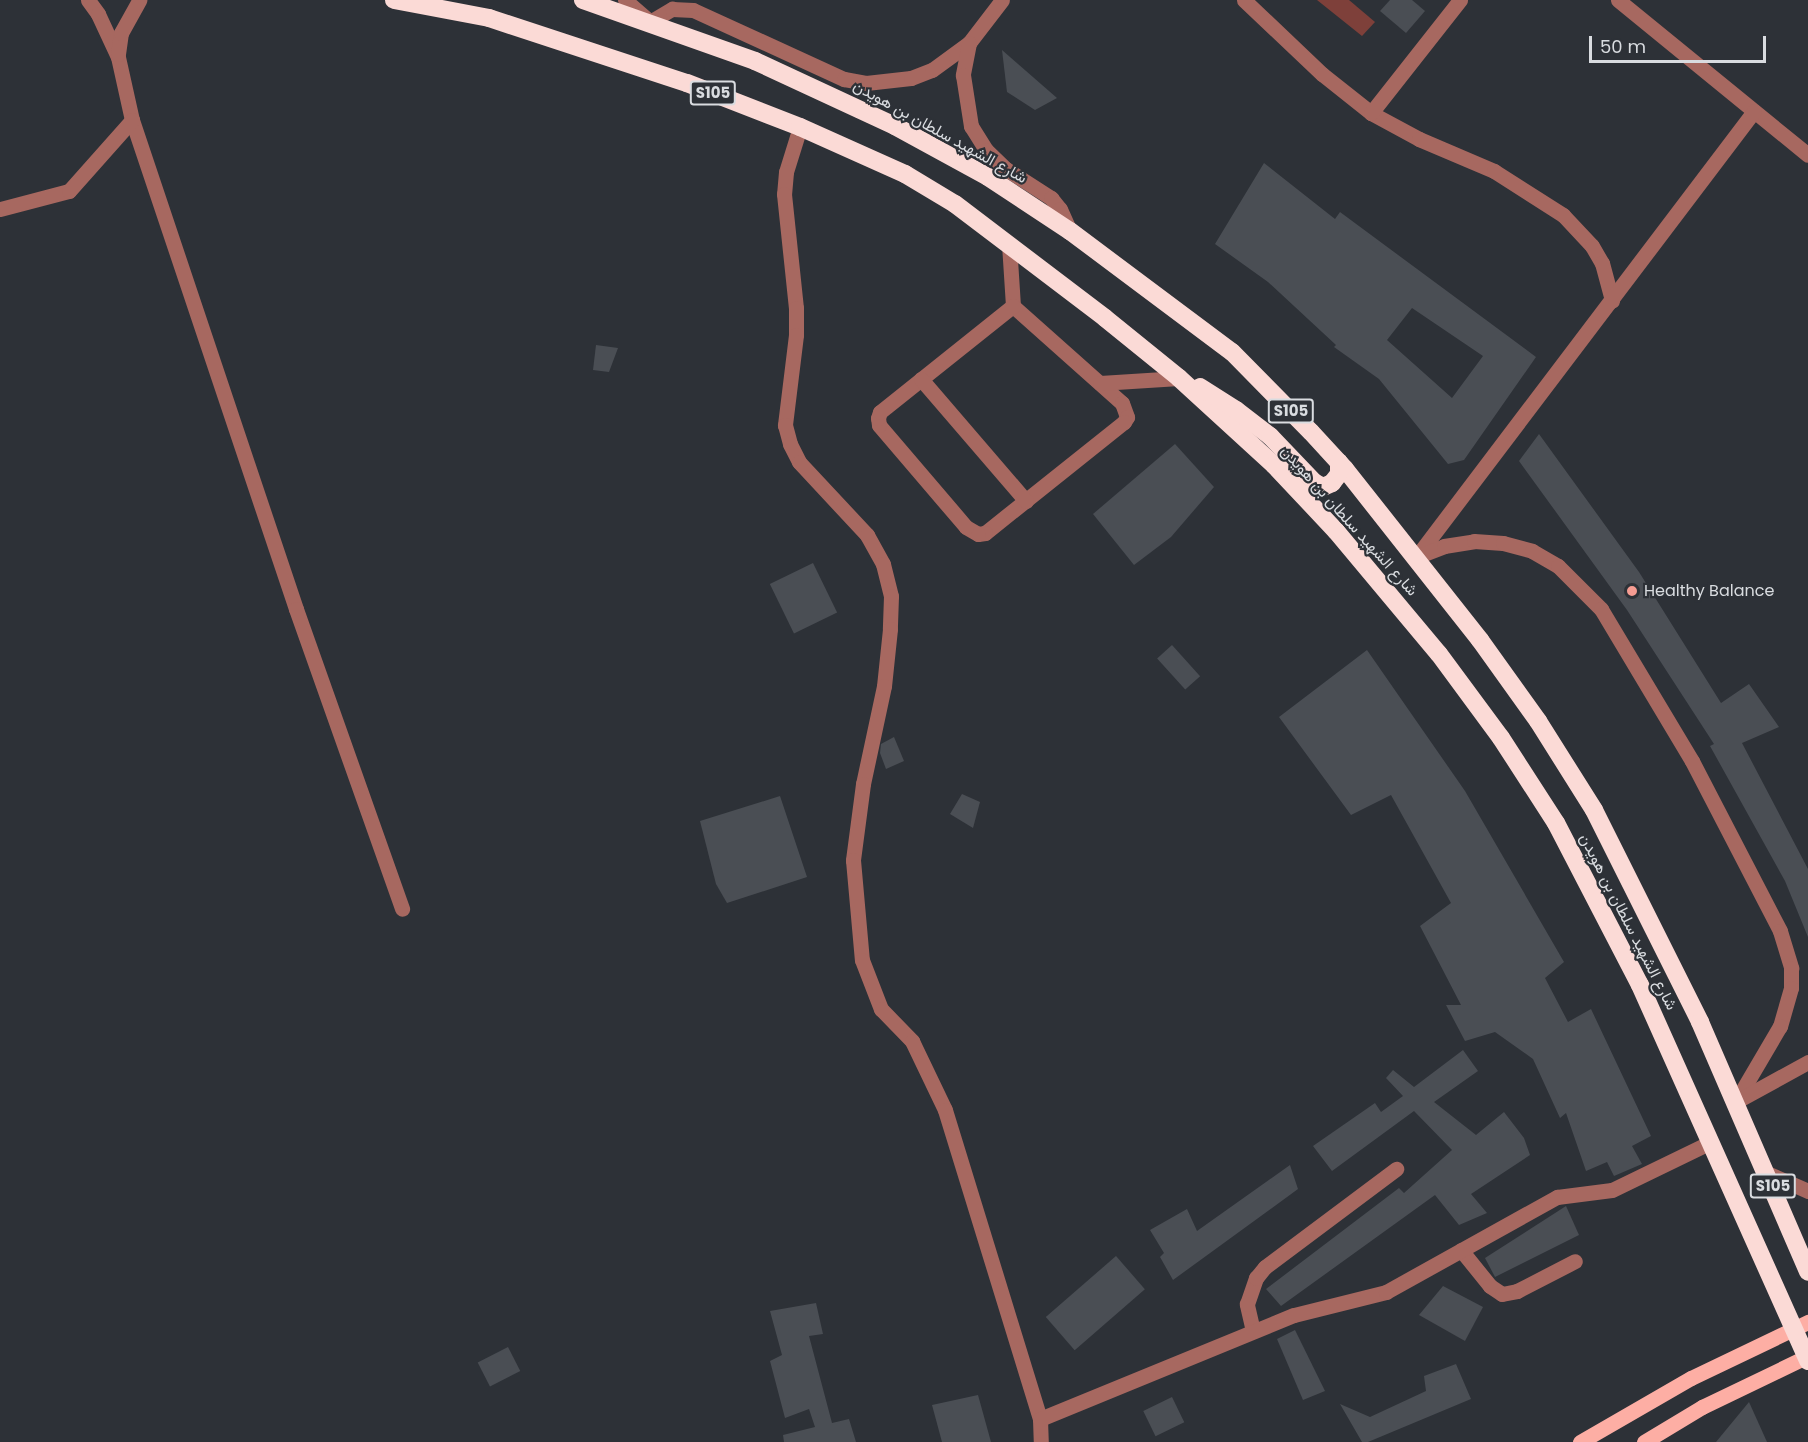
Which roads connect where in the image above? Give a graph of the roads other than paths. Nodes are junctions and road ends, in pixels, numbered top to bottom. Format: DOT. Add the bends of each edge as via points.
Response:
graph roads {
  1 [pos="88,0"];
  2 [pos="139,0"];
  3 [pos="394,0"];
  4 [pos="583,0"];
  5 [pos="625,0"];
  6 [pos="1002,0"];
  7 [pos="1244,0"];
  8 [pos="1460,0"];
  9 [pos="1618,0"];
  10 [pos="650,22"];
  11 [pos="969,43"];
  12 [pos="118,57"];
  13 [pos="1754,111"];
  14 [pos="1371,113"];
  15 [pos="132,120"];
  16 [pos="800,127"];
  17 [pos="1808,155"];
  18 [pos="0,209"];
  19 [pos="1070,231"];
  20 [pos="1009,244"];
  21 [pos="1612,301"];
  22 [pos="1013,306"];
  23 [pos="1179,378"];
  24 [pos="921,379"];
  25 [pos="1100,383"];
  26 [pos="1339,462"];
  27 [pos="1026,501"];
  28 [pos="1416,557"];
  29 [pos="402,909"];
  30 [pos="1808,1062"];
  31 [pos="1736,1101"];
  32 [pos="1711,1142"];
  33 [pos="1396,1169"];
  34 [pos="1767,1173"];
  35 [pos="1808,1191"];
  36 [pos="1461,1250"];
  37 [pos="1575,1261"];
  38 [pos="1808,1272"];
  39 [pos="1801,1325"];
  40 [pos="1253,1331"];
  41 [pos="1807,1358"];
  42 [pos="1040,1419"];
  43 [pos="1041,1442"];
  44 [pos="1580,1442"];
  45 [pos="1644,1442"];
  1 -- 12 [label="street"];
  2 -- 12 [label="street" via="121,33"];
  3 -- 16 [label="highway, شارع الشهيد سلطان بن هويدن / S105" via="489,18 687,83"];
  4 -- 10 [label="highway, شارع الشهيد سلطان بن هويدن / S105"];
  5 -- 10 [label="street"];
  6 -- 11 [label="street"];
  7 -- 14 [label="street" via="1322,74"];
  8 -- 14 [label="street"];
  9 -- 13 [label="street"];
  10 -- 11 [label="street" via="672,9 693,10 843,80 866,83 911,78 932,70"];
  10 -- 19 [label="highway, شارع الشهيد سلطان بن هويدن / S105" via="755,61 895,126 988,177"];
  11 -- 19 [label="street" via="963,75 971,126 986,150 1006,169 1050,198"];
  12 -- 15 [label="street"];
  13 -- 17 [label="street"];
  13 -- 21 [label="street"];
  14 -- 21 [label="street" via="1419,139 1494,171 1563,215 1602,263"];
  15 -- 18 [label="street" via="69,191"];
  15 -- 29 [label="street" via="296,609"];
  16 -- 20 [label="highway, شارع الشهيد سلطان بن هويدن / S105" via="905,174 955,204"];
  16 -- 42 [label="street" via="786,172 784,195 796,308 785,425 799,462 867,535 883,564 891,596 884,686 863,784 853,860 862,960 880,1009 912,1041 945,1110"];
  19 -- 26 [label="highway, شارع الشهيد سلطان بن هويدن / S105" via="1233,352"];
  20 -- 22 [label="street"];
  20 -- 23 [label="highway, شارع الشهيد سلطان بن هويدن / S105"];
  21 -- 28 [label="street"];
  22 -- 24 [label="street"];
  22 -- 25 [label="street"];
  23 -- 25 [label="street"];
  23 -- 26 [label="highway" via="1207,390 1236,410 1323,487 1339,474"];
  23 -- 32 [label="highway, شارع الشهيد سلطان بن هويدن / S105" via="1274,465 1336,531 1439,654 1501,738 1556,823 1605,914"];
  24 -- 27 [label="street"];
  24 -- 27 [label="street" via="880,412 879,425 966,527 978,534 985,533"];
  25 -- 27 [label="street" via="1127,411 1124,422"];
  26 -- 28 [label="highway, شارع الشهيد سلطان بن هويدن / S105"];
  28 -- 31 [label="highway, شارع الشهيد سلطان بن هويدن / S105" via="1538,721 1594,810"];
  28 -- 31 [label="street" via="1444,546 1474,541 1532,551 1558,566 1601,609 1692,761 1780,931 1791,968 1791,988 1780,1026"];
  30 -- 31 [label="street"];
  31 -- 34 [label="highway, شارع الشهيد سلطان بن هويدن / S105"];
  32 -- 36 [label="street" via="1612,1190 1557,1197"];
  32 -- 39 [label="highway, شارع الشهيد سلطان بن هويدن / S105"];
  33 -- 40 [label="street" via="1256,1278 1247,1304"];
  34 -- 35 [label="street"];
  34 -- 38 [label="highway, شارع الشهيد سلطان بن هويدن / S105"];
  36 -- 37 [label="street" via="1490,1286 1502,1294 1517,1291"];
  36 -- 40 [label="street" via="1386,1292 1294,1315"];
  39 -- 41 [label="highway, شارع الشهيد سلطان بن هويدن / S105"];
  39 -- 44 [label="main road" via="1691,1378"];
  40 -- 42 [label="street"];
  41 -- 45 [label="main road" via="1702,1407"];
  42 -- 43 [label="street"];
}
